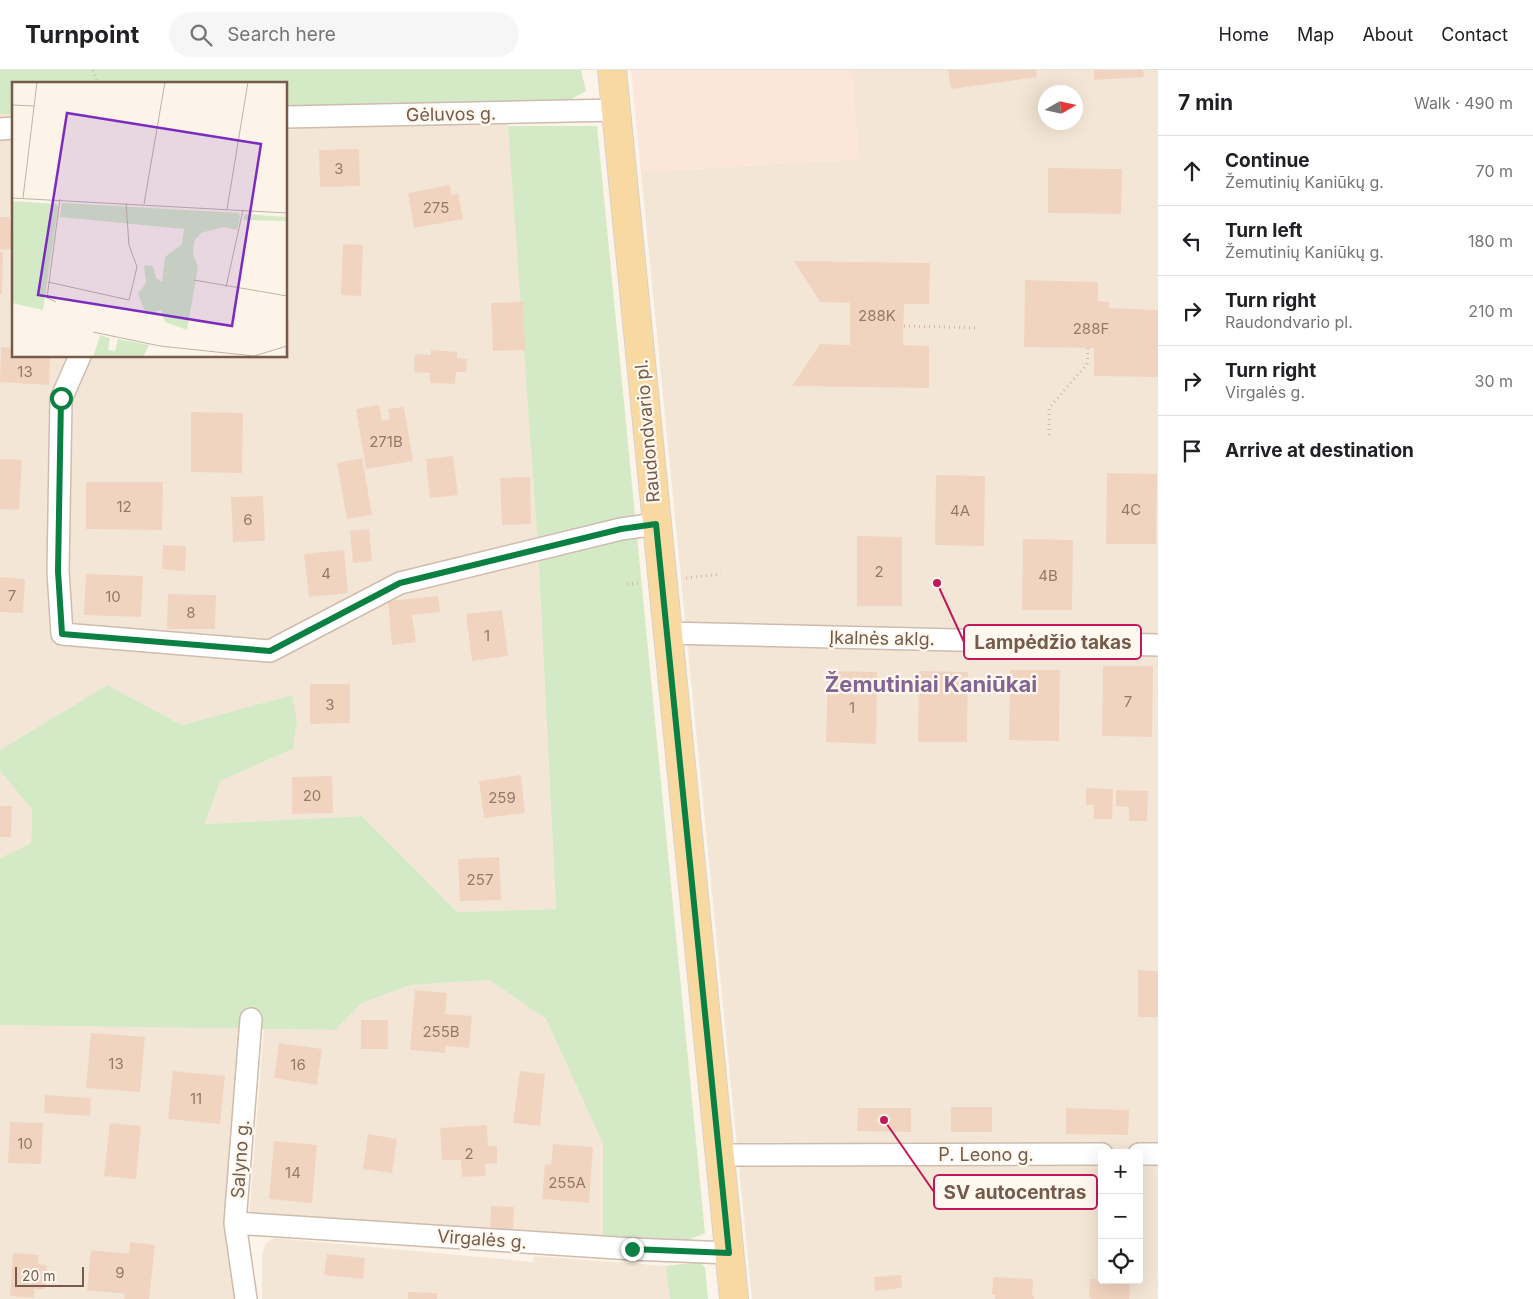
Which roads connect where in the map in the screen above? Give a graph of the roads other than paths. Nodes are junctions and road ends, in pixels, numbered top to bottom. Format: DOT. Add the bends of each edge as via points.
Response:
graph roads {
  1 [pos="612,70"];
  2 [pos="616,110"];
  3 [pos="288,117"];
  4 [pos="79,358"];
  5 [pos="656,524"];
  6 [pos="666,633"];
  7 [pos="1158,645"];
  8 [pos="251,1019"];
  9 [pos="1098,1154"];
  10 [pos="1143,1154"];
  11 [pos="1158,1154"];
  12 [pos="719,1155"];
  13 [pos="235,1222"];
  14 [pos="729,1253"];
  15 [pos="246,1299"];
  16 [pos="734,1299"];
  1 -- 2 [label="main road, Raudondvario pl."];
  2 -- 3 [label="street, Gėluvos g."];
  2 -- 5 [label="main road, Raudondvario pl."];
  4 -- 5 [label="street" via="61,398 58,571 62,634 270,651 400,583 621,529"];
  5 -- 6 [label="main road, Raudondvario pl."];
  6 -- 7 [label="street, Įkalnės aklg."];
  6 -- 12 [label="main road, Raudondvario pl."];
  8 -- 13 [label="street, Salyno g."];
  9 -- 12 [label="street, P. Leono g."];
  10 -- 11 [label="street"];
  12 -- 14 [label="main road, Raudondvario pl."];
  13 -- 14 [label="street, Virgalės g."];
  13 -- 15 [label="street, Salyno g."];
  14 -- 16 [label="main road, Raudondvario pl."];
}
